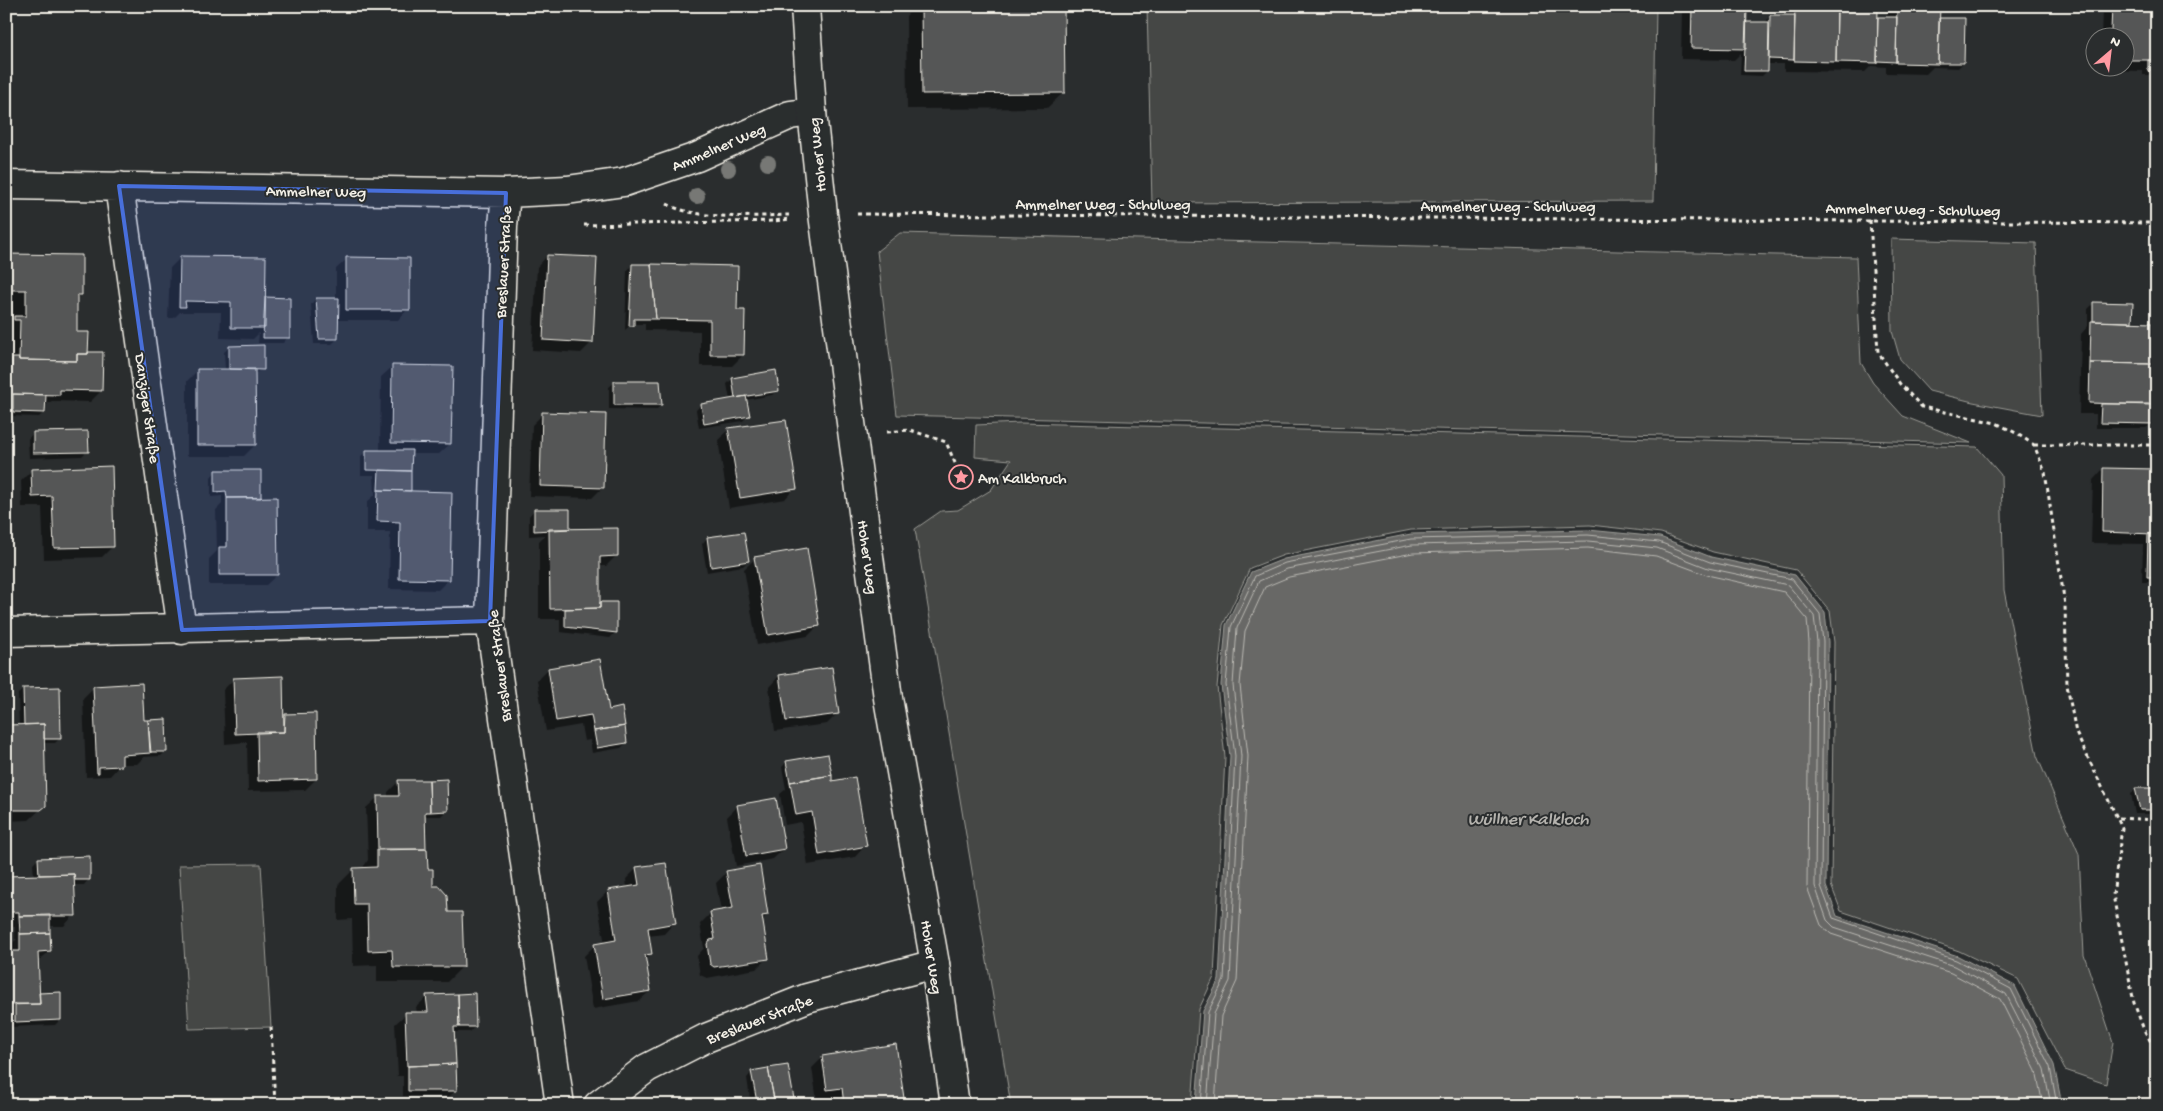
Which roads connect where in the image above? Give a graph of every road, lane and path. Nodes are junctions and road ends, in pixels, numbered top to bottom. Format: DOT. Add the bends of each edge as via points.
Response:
graph roads {
  1 [pos="804,6"];
  2 [pos="812,112"];
  3 [pos="624,182"];
  4 [pos="6,185"];
  5 [pos="119,186"];
  6 [pos="506,193"];
  7 [pos="822,214"];
  8 [pos="858,214"];
  9 [pos="762,216"];
  10 [pos="1870,220"];
  11 [pos="2157,223"];
  12 [pos="580,225"];
  13 [pos="884,432"];
  14 [pos="2034,445"];
  15 [pos="2157,445"];
  16 [pos="961,477"];
  17 [pos="490,621"];
  18 [pos="182,630"];
  19 [pos="6,632"];
  20 [pos="2119,818"];
  21 [pos="2157,820"];
  22 [pos="935,964"];
  23 [pos="271,1027"];
  24 [pos="2157,1052"];
  25 [pos="275,1105"];
  26 [pos="560,1105"];
  27 [pos="598,1105"];
  28 [pos="955,1105"];
  1 -- 2 [label="street, Hoher Weg"];
  2 -- 3 [label="street, Ammelner Weg" via="790,114 697,157"];
  2 -- 7 [label="street, Hoher Weg"];
  3 -- 6 [label="street, Ammelner Weg" via="567,190"];
  3 -- 9 [label="path" via="678,210"];
  4 -- 5 [label="street, Ammelner Weg"];
  5 -- 6 [label="street, Ammelner Weg"];
  5 -- 18 [label="street, Danziger Straße"];
  6 -- 17 [label="street, Breslauer Straße" via="502,226"];
  7 -- 12 [label="path" via="774,221"];
  7 -- 22 [label="street, Hoher Weg" via="888,698"];
  8 -- 10 [label="path, Ammelner Weg - Schulweg"];
  10 -- 11 [label="path, Ammelner Weg - Schulweg"];
  10 -- 14 [label="path" via="1878,352 1900,384 1922,407 1996,423"];
  13 -- 16 [label="path" via="910,430 946,442"];
  14 -- 15 [label="path"];
  14 -- 20 [label="path" via="2045,472 2054,522 2065,605 2067,685 2076,733"];
  17 -- 18 [label="street"];
  17 -- 26 [label="street, Breslauer Straße"];
  18 -- 19 [label="street"];
  20 -- 21 [label="path"];
  20 -- 24 [label="path" via="2122,828 2113,895 2134,1004"];
  22 -- 27 [label="street, Breslauer Straße" via="807,998 706,1038 647,1068"];
  22 -- 28 [label="street, Hoher Weg"];
  23 -- 25 [label="path"];
}
